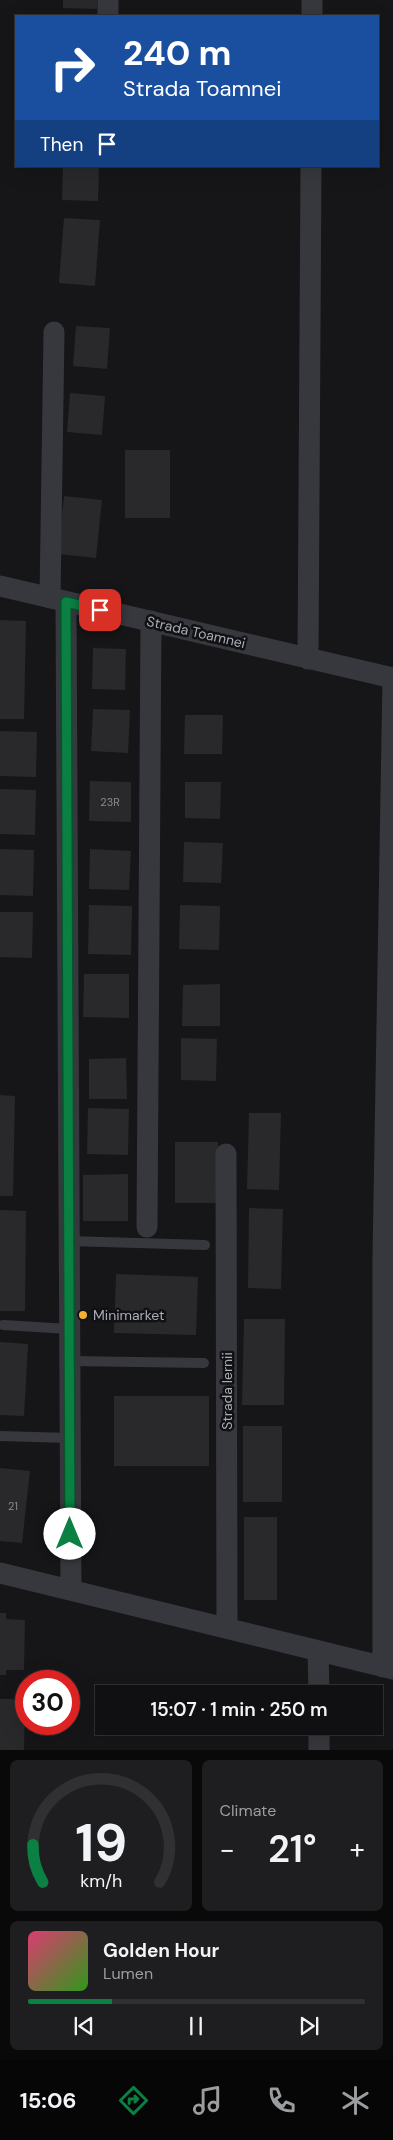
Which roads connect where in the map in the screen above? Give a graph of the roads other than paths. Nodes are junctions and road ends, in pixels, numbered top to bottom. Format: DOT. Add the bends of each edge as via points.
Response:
graph roads {
  1 [pos="108,0"];
  2 [pos="312,0"];
  3 [pos="108,15"];
  4 [pos="312,15"];
  5 [pos="311,167"];
  6 [pos="54,332"];
  7 [pos="0,586"];
  8 [pos="58,600"];
  9 [pos="151,621"];
  10 [pos="308,659"];
  11 [pos="393,678"];
  12 [pos="226,1154"];
  13 [pos="147,1227"];
  14 [pos="69,1241"];
  15 [pos="205,1245"];
  16 [pos="3,1326"];
  17 [pos="68,1328"];
  18 [pos="70,1361"];
  19 [pos="204,1363"];
  20 [pos="0,1436"];
  21 [pos="69,1438"];
  22 [pos="0,1573"];
  23 [pos="71,1590"];
  24 [pos="227,1628"];
  25 [pos="318,1651"];
  26 [pos="388,1668"];
  27 [pos="319,1685"];
  28 [pos="319,1735"];
  29 [pos="319,1750"];
  1 -- 3 [label="street"];
  2 -- 4 [label="street"];
  5 -- 10 [label="street"];
  6 -- 8 [label="street"];
  7 -- 8 [label="street, Strada Toamnei"];
  8 -- 9 [label="street, Strada Toamnei"];
  8 -- 14 [label="street"];
  9 -- 10 [label="street, Strada Toamnei"];
  9 -- 13 [label="street"];
  10 -- 11 [label="street, Strada Toamnei"];
  11 -- 26 [label="street" via="383,1256"];
  12 -- 24 [label="street, Strada Iernii"];
  14 -- 15 [label="lane"];
  14 -- 17 [label="street"];
  16 -- 17 [label="lane"];
  17 -- 18 [label="street"];
  18 -- 19 [label="lane"];
  18 -- 21 [label="street"];
  20 -- 21 [label="lane"];
  21 -- 23 [label="street"];
  22 -- 23 [label="street"];
  23 -- 24 [label="street"];
  24 -- 25 [label="street"];
  25 -- 26 [label="street"];
  25 -- 27 [label="street"];
  28 -- 29 [label="street"];
}
